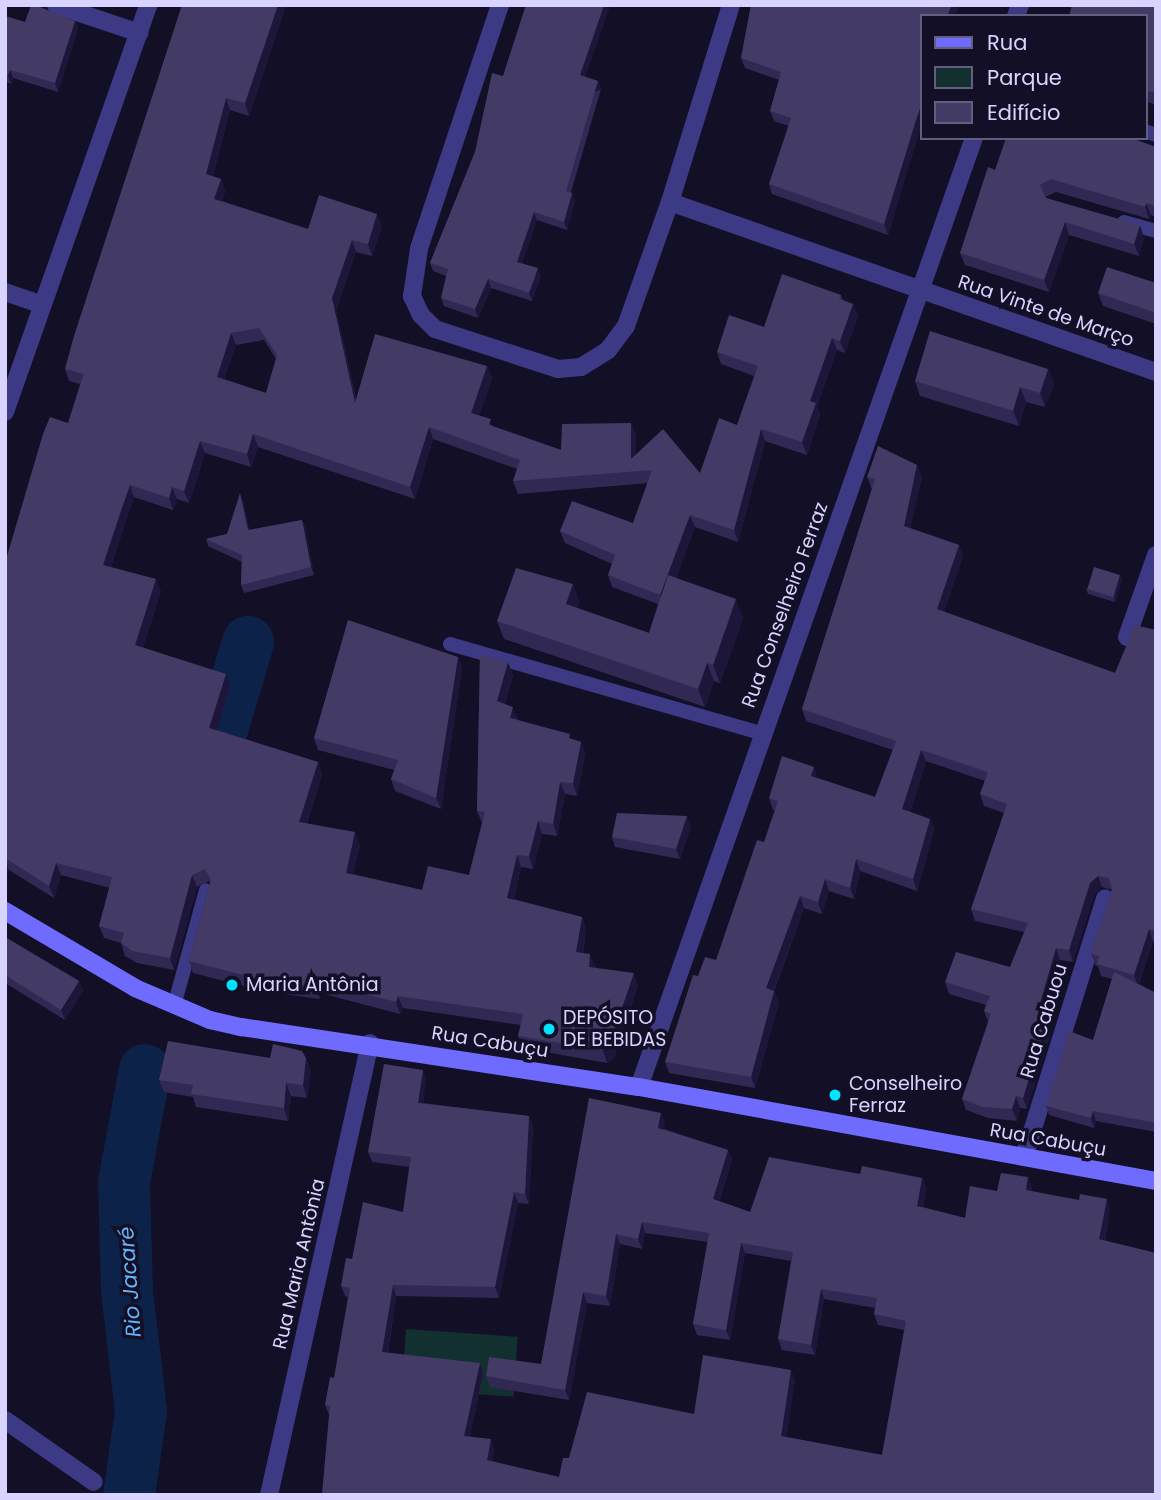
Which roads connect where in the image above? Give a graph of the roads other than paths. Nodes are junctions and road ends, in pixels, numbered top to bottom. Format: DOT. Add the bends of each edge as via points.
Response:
graph roads {
  1 [pos="56,5"];
  2 [pos="148,5"];
  3 [pos="500,5"];
  4 [pos="731,5"];
  5 [pos="139,33"];
  6 [pos="973,140"];
  7 [pos="670,202"];
  8 [pos="1105,216"];
  9 [pos="1156,232"];
  10 [pos="922,289"];
  11 [pos="5,292"];
  12 [pos="40,304"];
  13 [pos="1156,372"];
  14 [pos="5,412"];
  15 [pos="1156,555"];
  16 [pos="1128,637"];
  17 [pos="450,644"];
  18 [pos="761,733"];
  19 [pos="206,890"];
  20 [pos="1105,898"];
  21 [pos="5,911"];
  22 [pos="174,1006"];
  23 [pos="370,1043"];
  24 [pos="639,1087"];
  25 [pos="1024,1157"];
  26 [pos="1156,1181"];
  27 [pos="5,1420"];
  28 [pos="94,1482"];
  29 [pos="269,1495"];
  1 -- 5 [label="street"];
  2 -- 5 [label="street"];
  3 -- 7 [label="street" via="419,249 412,296 421,315 435,329 454,336 558,369 581,367 608,350 626,326"];
  4 -- 7 [label="street"];
  5 -- 12 [label="street"];
  6 -- 10 [label="street, Rua Conselheiro Ferraz"];
  7 -- 10 [label="street, Rua Vinte de Março"];
  8 -- 9 [label="lane"];
  10 -- 13 [label="street, Rua Vinte de Março"];
  10 -- 18 [label="street, Rua Conselheiro Ferraz"];
  11 -- 12 [label="street"];
  12 -- 14 [label="street"];
  15 -- 16 [label="street"];
  17 -- 18 [label="lane"];
  18 -- 24 [label="street, Rua Conselheiro Ferraz"];
  19 -- 22 [label="lane"];
  20 -- 25 [label="street, Rua Cabuou"];
  21 -- 22 [label="street, Rua Cabuçu"];
  22 -- 23 [label="street, Rua Cabuçu" via="241,1027"];
  23 -- 24 [label="street, Rua Cabuçu"];
  23 -- 29 [label="street, Rua Maria Antônia"];
  24 -- 25 [label="street, Rua Cabuçu"];
  25 -- 26 [label="street, Rua Cabuçu"];
  27 -- 28 [label="street"];
}
